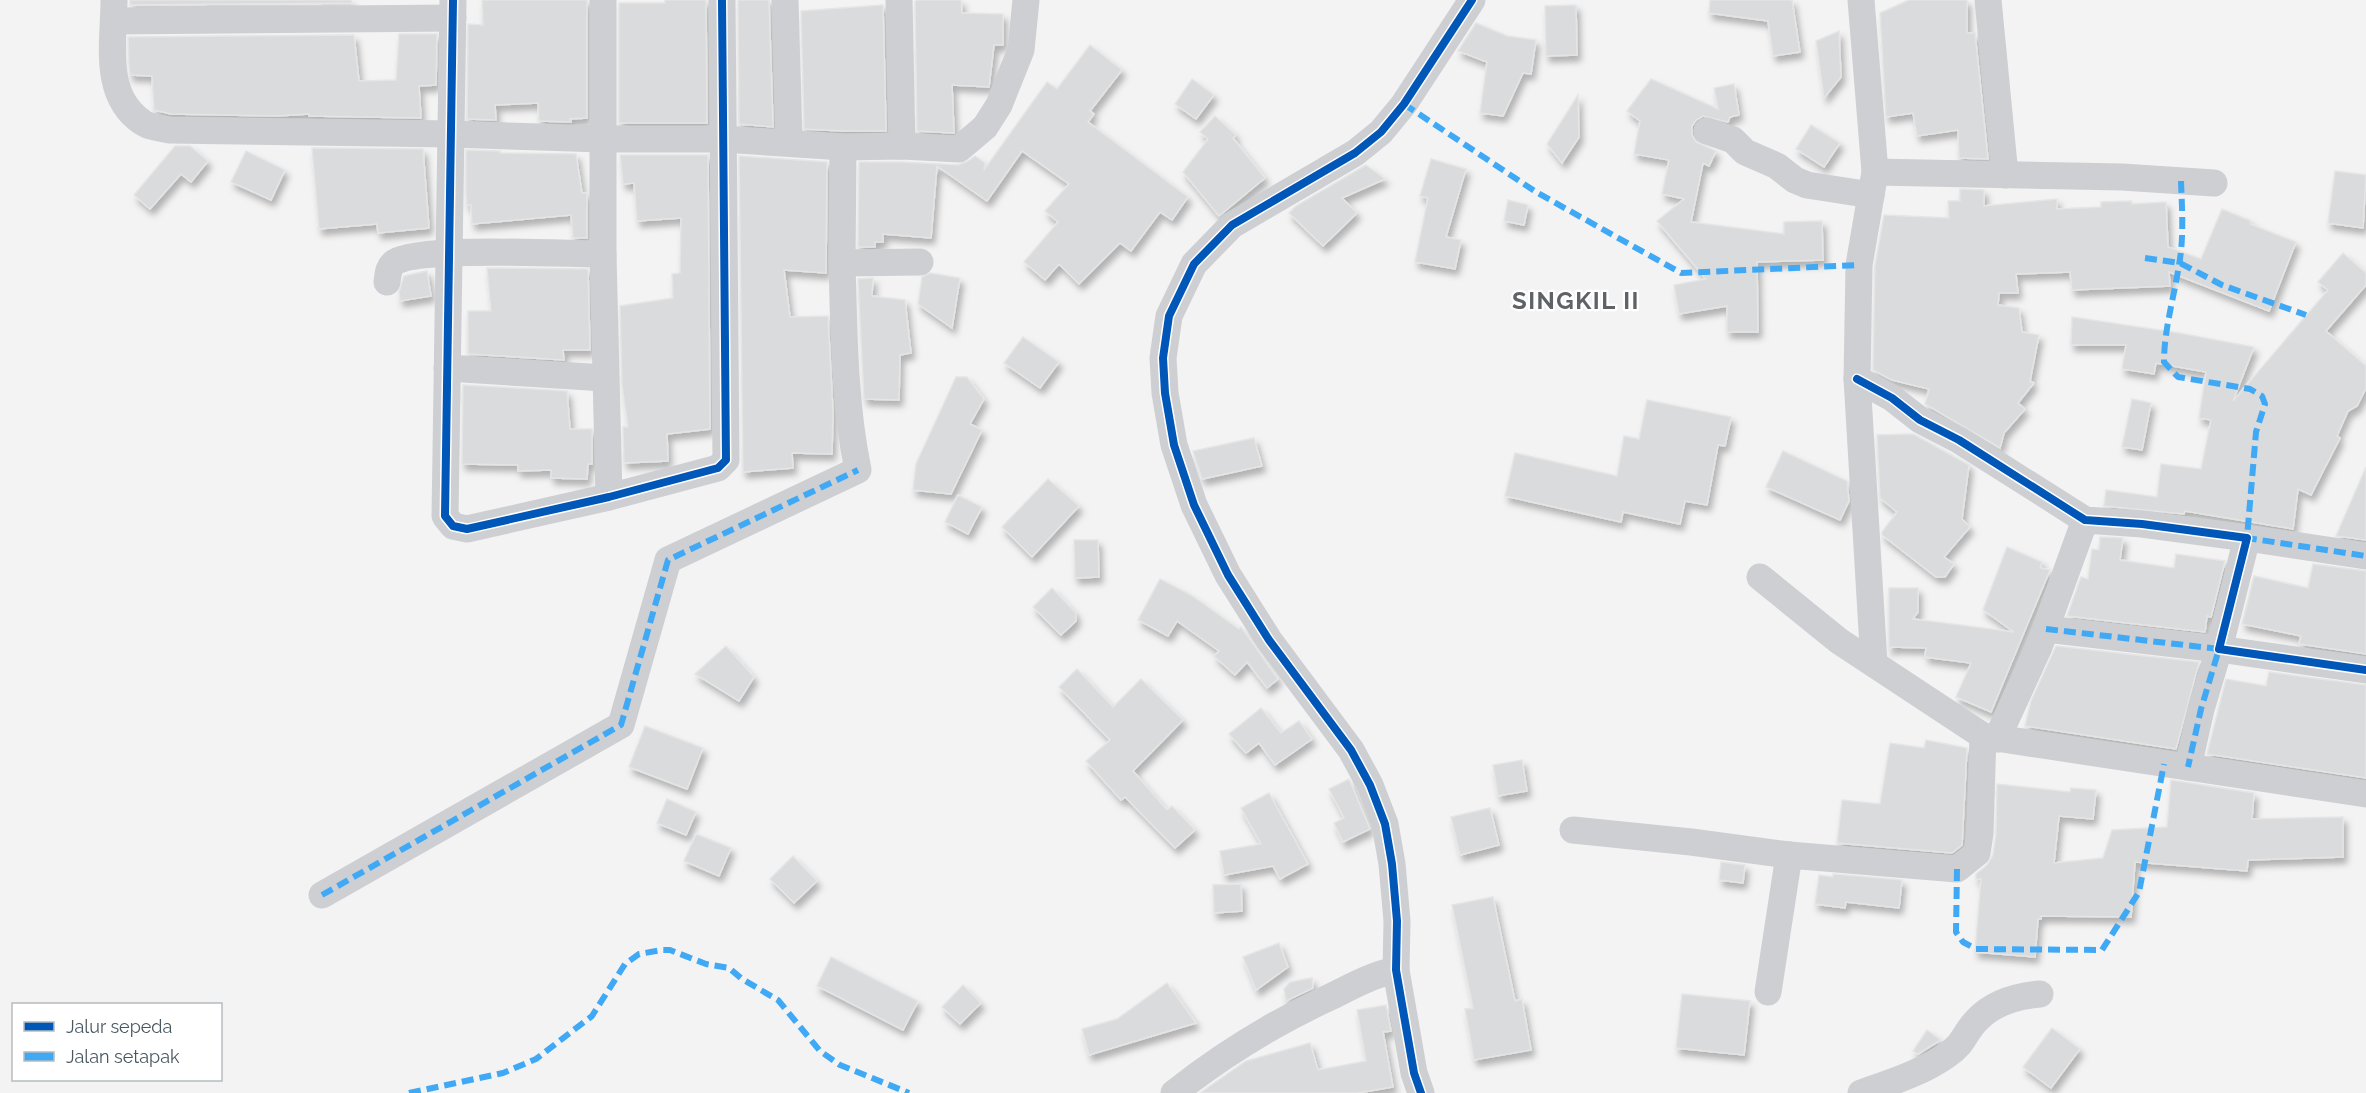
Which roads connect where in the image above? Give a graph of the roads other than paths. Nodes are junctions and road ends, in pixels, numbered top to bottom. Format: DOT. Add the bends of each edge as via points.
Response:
graph roads {
  1 [pos="603,0"];
  2 [pos="722,0"];
  3 [pos="785,0"];
  4 [pos="899,0"];
  5 [pos="1026,0"];
  6 [pos="1472,0"];
  7 [pos="1860,0"];
  8 [pos="1988,0"];
  9 [pos="453,9"];
  10 [pos="114,10"];
  11 [pos="1707,131"];
  12 [pos="451,134"];
  13 [pos="602,139"];
  14 [pos="723,139"];
  15 [pos="789,142"];
  16 [pos="902,146"];
  17 [pos="843,147"];
  18 [pos="2005,175"];
  19 [pos="1873,183"];
  20 [pos="2214,183"];
  21 [pos="449,253"];
  22 [pos="603,254"];
  23 [pos="920,262"];
  24 [pos="842,263"];
  25 [pos="387,282"];
  26 [pos="447,368"];
  27 [pos="605,378"];
  28 [pos="1857,379"];
  29 [pos="609,497"];
  30 [pos="2085,520"];
  31 [pos="2247,538"];
  32 [pos="2366,556"];
  33 [pos="1761,577"];
  34 [pos="2046,629"];
  35 [pos="2219,649"];
  36 [pos="1874,664"];
  37 [pos="2366,670"];
  38 [pos="1990,738"];
  39 [pos="2188,767"];
  40 [pos="2366,794"];
  41 [pos="1573,830"];
  42 [pos="1789,855"];
  43 [pos="322,895"];
  44 [pos="1396,970"];
  45 [pos="1768,992"];
  46 [pos="2040,993"];
  47 [pos="1174,1093"];
  48 [pos="1421,1093"];
  49 [pos="1861,1093"];
  1 -- 13 [label="street"];
  2 -- 14 [label="street"];
  3 -- 15 [label="street"];
  4 -- 16 [label="street"];
  5 -- 16 [label="street" via="1021,50 999,105 985,127 959,149"];
  6 -- 44 [label="street" via="1404,104 1381,132 1355,153 1232,225 1194,264 1169,316 1163,358 1174,445 1194,505 1228,575 1269,640 1351,750 1378,805 1392,864"];
  7 -- 19 [label="street"];
  8 -- 18 [label="street"];
  9 -- 10 [label="street"];
  9 -- 12 [label="street"];
  10 -- 12 [label="street" via="114,78 122,99 143,123 169,130"];
  11 -- 19 [label="street" via="1733,140 1745,153 1777,166 1807,185"];
  12 -- 13 [label="street"];
  12 -- 21 [label="street"];
  13 -- 14 [label="street"];
  13 -- 22 [label="street"];
  14 -- 15 [label="street"];
  14 -- 29 [label="street" via="726,460 718,468"];
  15 -- 17 [label="street"];
  16 -- 17 [label="street"];
  17 -- 24 [label="street"];
  18 -- 19 [label="street"];
  18 -- 20 [label="street"];
  19 -- 28 [label="street" via="1859,265"];
  21 -- 22 [label="street"];
  21 -- 25 [label="street" via="396,261 389,268"];
  21 -- 26 [label="street"];
  22 -- 27 [label="street"];
  23 -- 24 [label="street"];
  24 -- 43 [label="street" via="850,432 858,470 668,560 621,725"];
  26 -- 27 [label="street"];
  26 -- 29 [label="street" via="445,516 453,526 467,529"];
  27 -- 29 [label="street"];
  28 -- 30 [label="street"];
  28 -- 36 [label="street"];
  30 -- 31 [label="street"];
  30 -- 34 [label="street"];
  31 -- 32 [label="street"];
  31 -- 35 [label="street"];
  33 -- 36 [label="street"];
  34 -- 35 [label="street"];
  34 -- 38 [label="street"];
  35 -- 37 [label="street"];
  35 -- 39 [label="street"];
  36 -- 38 [label="street"];
  38 -- 39 [label="street"];
  38 -- 42 [label="street" via="1977,853 1958,869"];
  39 -- 40 [label="street"];
  41 -- 42 [label="street"];
  42 -- 45 [label="street"];
  44 -- 47 [label="street" via="1375,975 1285,1018 1216,1060"];
  44 -- 48 [label="street"];
  46 -- 49 [label="street" via="1995,1006 1976,1021 1962,1044 1945,1057"];
}
